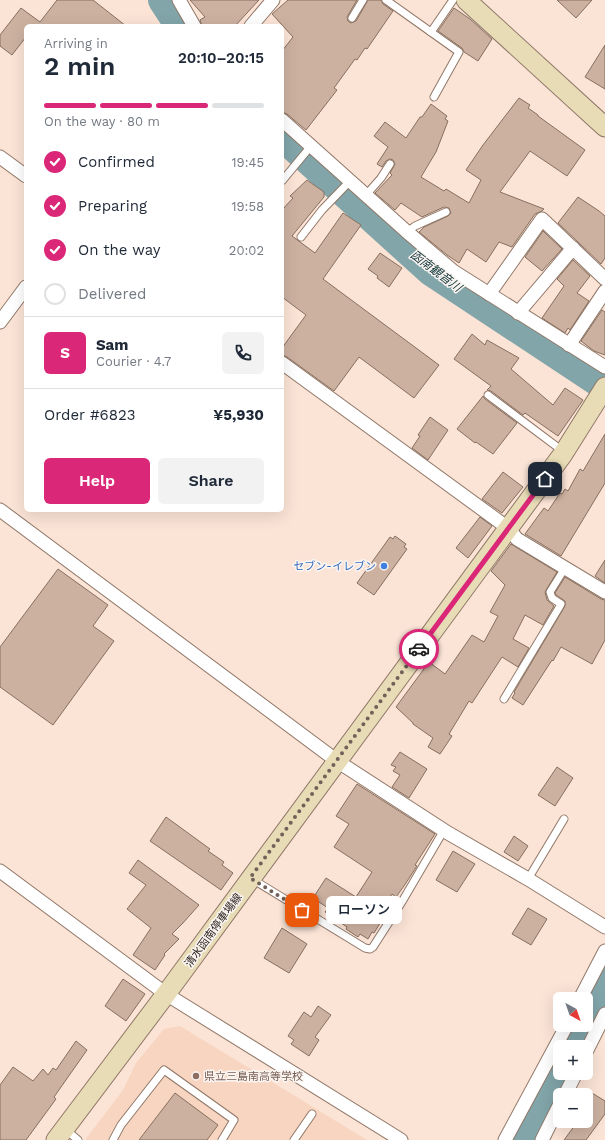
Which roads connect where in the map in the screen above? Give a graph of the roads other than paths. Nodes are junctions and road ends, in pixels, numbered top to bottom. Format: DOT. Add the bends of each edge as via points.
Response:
graph roads {
  1 [pos="179,0"];
  2 [pos="273,0"];
  3 [pos="363,0"];
  4 [pos="386,0"];
  5 [pos="453,0"];
  6 [pos="466,0"];
  7 [pos="352,18"];
  8 [pos="193,24"];
  9 [pos="253,24"];
  10 [pos="431,32"];
  11 [pos="434,97"];
  12 [pos="284,122"];
  13 [pos="605,127"];
  14 [pos="309,148"];
  15 [pos="0,157"];
  16 [pos="390,164"];
  17 [pos="24,175"];
  18 [pos="284,178"];
  19 [pos="347,183"];
  20 [pos="366,195"];
  21 [pos="446,212"];
  22 [pos="407,232"];
  23 [pos="301,237"];
  24 [pos="573,248"];
  25 [pos="605,279"];
  26 [pos="24,289"];
  27 [pos="605,291"];
  28 [pos="489,294"];
  29 [pos="518,312"];
  30 [pos="0,322"];
  31 [pos="569,345"];
  32 [pos="284,364"];
  33 [pos="605,367"];
  34 [pos="488,395"];
  35 [pos="602,396"];
  36 [pos="565,452"];
  37 [pos="0,510"];
  38 [pos="508,528"];
  39 [pos="565,568"];
  40 [pos="605,592"];
  41 [pos="504,699"];
  42 [pos="337,761"];
  43 [pos="564,819"];
  44 [pos="444,830"];
  45 [pos="0,871"];
  46 [pos="250,878"];
  47 [pos="528,879"];
  48 [pos="605,927"];
  49 [pos="605,951"];
  50 [pos="584,992"];
  51 [pos="166,994"];
  52 [pos="605,1014"];
  53 [pos="563,1032"];
  54 [pos="592,1040"];
  55 [pos="312,1114"];
  56 [pos="553,1118"];
  57 [pos="66,1136"];
  58 [pos="113,1140"];
  59 [pos="222,1140"];
  60 [pos="294,1140"];
  61 [pos="401,1140"];
  62 [pos="505,1140"];
  63 [pos="542,1140"];
  1 -- 8 [label="street"];
  2 -- 9 [label="street"];
  3 -- 7 [label="lane"];
  4 -- 10 [label="lane"];
  5 -- 10 [label="lane"];
  6 -- 13 [label="main road"];
  10 -- 11 [label="lane" via="459,52"];
  12 -- 14 [label="street"];
  14 -- 18 [label="lane"];
  14 -- 19 [label="street"];
  15 -- 17 [label="street"];
  16 -- 20 [label="lane"];
  19 -- 20 [label="street"];
  19 -- 23 [label="lane"];
  20 -- 22 [label="street"];
  21 -- 22 [label="lane"];
  22 -- 28 [label="street" via="453,271"];
  24 -- 25 [label="street"];
  24 -- 28 [label="street" via="542,218"];
  24 -- 29 [label="street"];
  26 -- 30 [label="street"];
  27 -- 31 [label="street"];
  28 -- 29 [label="street"];
  29 -- 31 [label="street"];
  31 -- 33 [label="street"];
  32 -- 38 [label="street"];
  34 -- 36 [label="lane"];
  35 -- 36 [label="main road, 清水函南停車場線"];
  36 -- 38 [label="main road, 清水函南停車場線"];
  37 -- 42 [label="street"];
  38 -- 39 [label="street" via="517,539"];
  38 -- 42 [label="main road, 清水函南停車場線"];
  39 -- 40 [label="street"];
  39 -- 41 [label="lane" via="550,592 552,598 561,604"];
  42 -- 44 [label="street"];
  42 -- 46 [label="main road, 清水函南停車場線"];
  43 -- 47 [label="lane"];
  44 -- 46 [label="lane" via="403,900 370,949 364,948"];
  44 -- 47 [label="street"];
  45 -- 51 [label="street"];
  46 -- 51 [label="main road, 清水函南停車場線"];
  47 -- 48 [label="street"];
  49 -- 50 [label="street"];
  51 -- 57 [label="main road, 清水函南停車場線"];
  51 -- 61 [label="street"];
  52 -- 54 [label="street"];
  53 -- 62 [label="street"];
  55 -- 60 [label="lane"];
  56 -- 63 [label="street"];
  58 -- 59 [label="lane" via="121,1125 164,1070 234,1120"];
}
